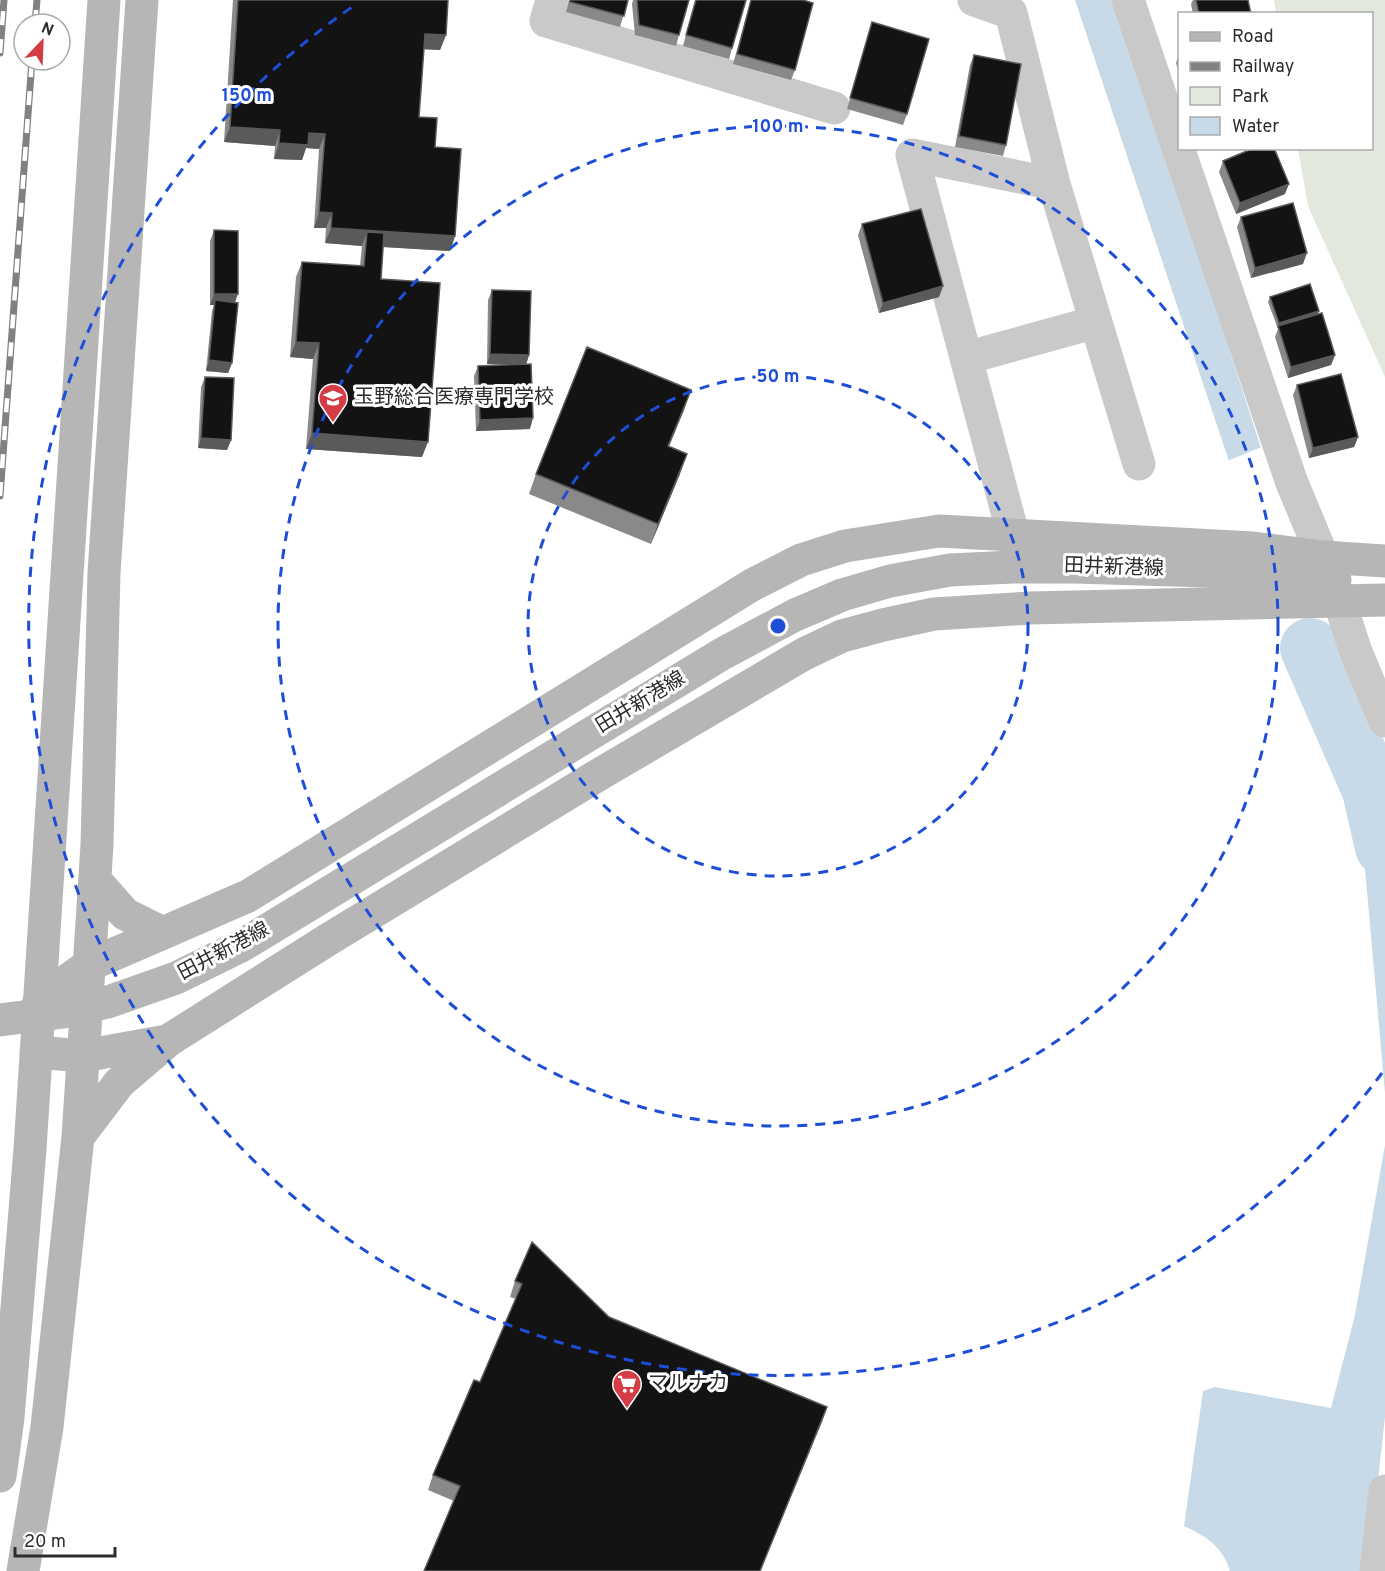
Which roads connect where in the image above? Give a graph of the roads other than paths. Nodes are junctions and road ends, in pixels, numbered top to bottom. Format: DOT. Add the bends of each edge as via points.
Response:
graph roads {
  1 [pos="104,0"];
  2 [pos="142,0"];
  3 [pos="552,0"];
  4 [pos="974,0"];
  5 [pos="1128,0"];
  6 [pos="834,108"];
  7 [pos="1178,147"];
  8 [pos="1179,150"];
  9 [pos="1054,184"];
  10 [pos="1096,322"];
  11 [pos="966,358"];
  12 [pos="1139,464"];
  13 [pos="1013,534"];
  14 [pos="1385,562"];
  15 [pos="1263,575"];
  16 [pos="1324,578"];
  17 [pos="1385,599"];
  18 [pos="1385,721"];
  19 [pos="95,880"];
  20 [pos="163,933"];
  21 [pos="89,965"];
  22 [pos="39,1001"];
  23 [pos="0,1020"];
  24 [pos="169,1040"];
  25 [pos="36,1052"];
  26 [pos="83,1056"];
  27 [pos="78,1137"];
  28 [pos="0,1476"];
  29 [pos="1385,1491"];
  30 [pos="23,1571"];
  31 [pos="1376,1571"];
  1 -- 22 [label="main road"];
  2 -- 19 [label="main road" via="104,573"];
  3 -- 6 [label="street" via="546,21"];
  4 -- 9 [label="street" via="1011,13"];
  5 -- 7 [label="street"];
  8 -- 16 [label="street"];
  9 -- 10 [label="street"];
  9 -- 11 [label="street" via="912,154"];
  10 -- 11 [label="street"];
  10 -- 12 [label="street"];
  11 -- 13 [label="street"];
  13 -- 15 [label="main road"];
  13 -- 20 [label="main road" via="939,531 845,546 801,560 752,585 248,896"];
  14 -- 16 [label="main road, 田井新港線"];
  15 -- 16 [label="main road, 田井新港線"];
  15 -- 23 [label="main road, 田井新港線, bridge" via="1013,567 950,570 842,595 722,654 241,946 138,993 64,1012"];
  15 -- 24 [label="main road" via="1030,608 934,614 842,636 804,654 605,771"];
  16 -- 17 [label="main road, 田井新港線"];
  16 -- 18 [label="street"];
  19 -- 20 [label="main road" via="125,914"];
  19 -- 21 [label="main road"];
  20 -- 21 [label="main road"];
  21 -- 22 [label="main road"];
  21 -- 26 [label="main road"];
  22 -- 25 [label="main road"];
  24 -- 26 [label="main road"];
  24 -- 27 [label="main road" via="119,1083"];
  25 -- 26 [label="main road"];
  25 -- 28 [label="main road" via="9,1407"];
  26 -- 27 [label="main road"];
  27 -- 30 [label="main road" via="47,1426"];
  29 -- 31 [label="street"];
}
